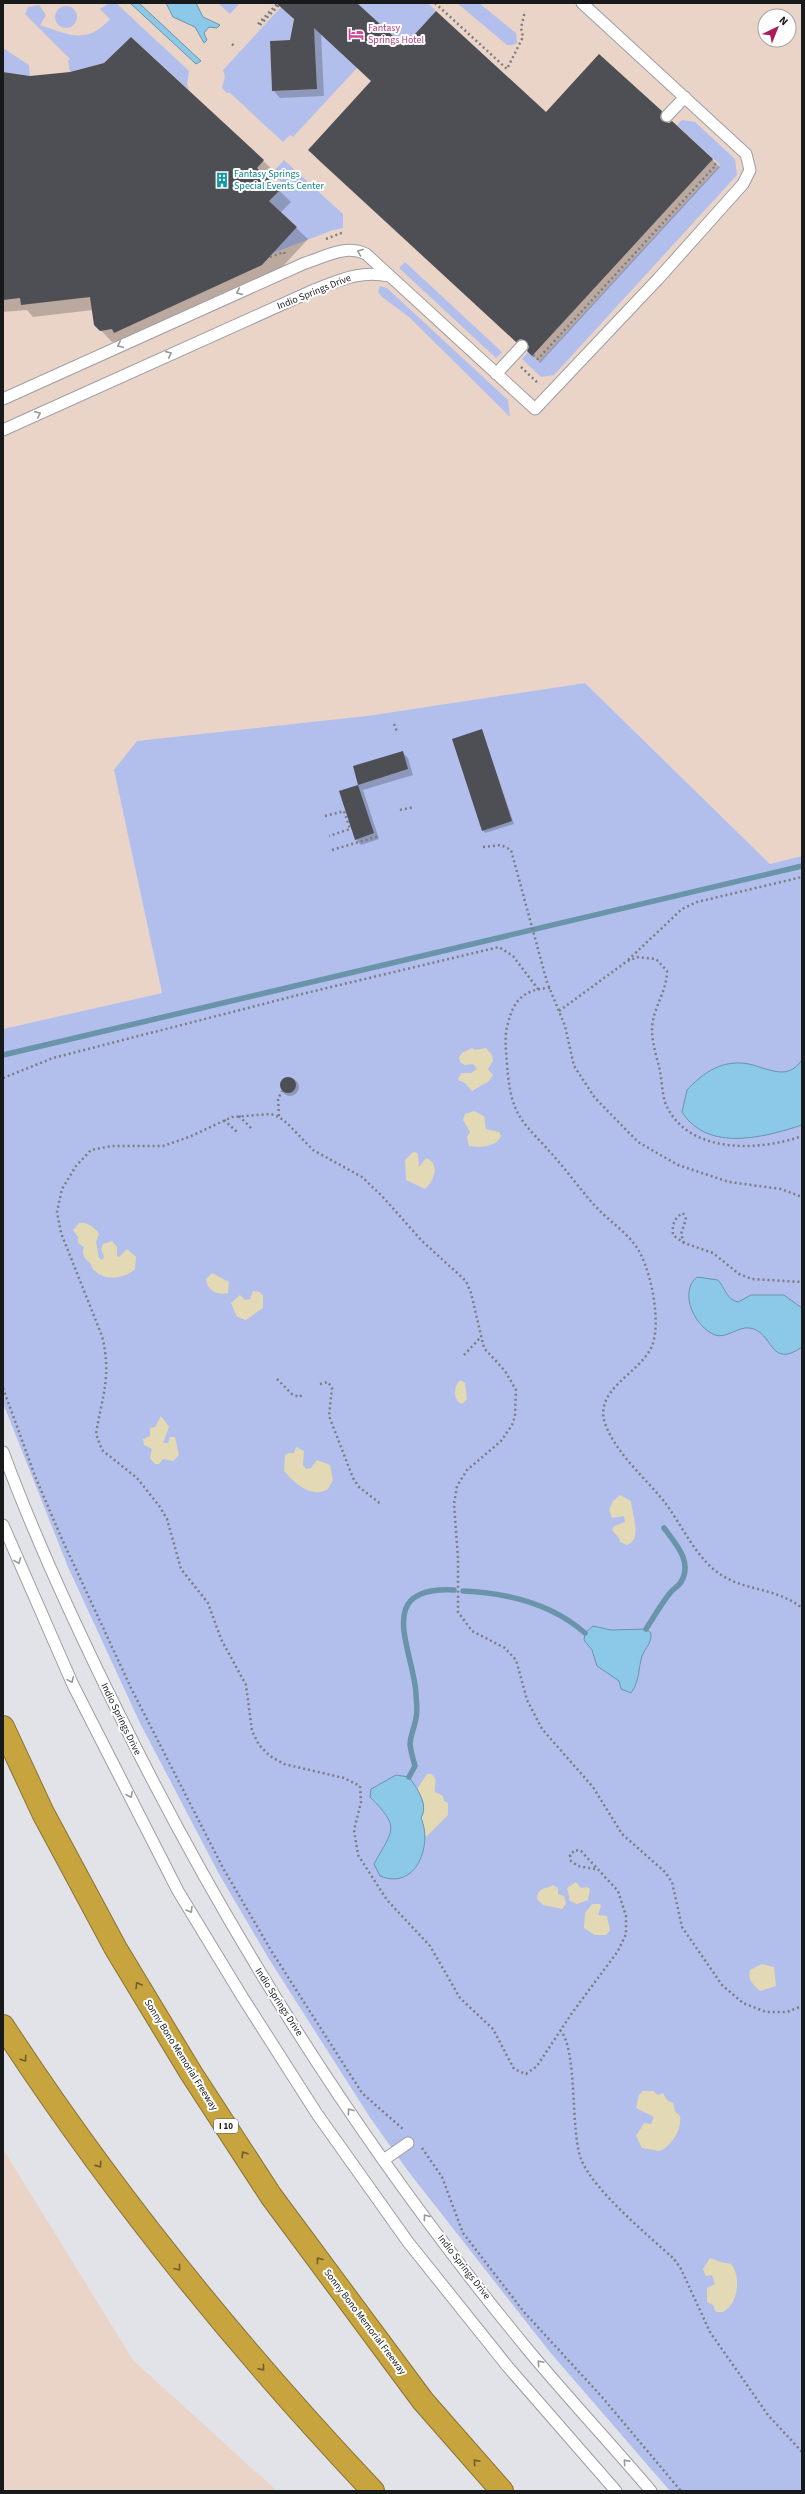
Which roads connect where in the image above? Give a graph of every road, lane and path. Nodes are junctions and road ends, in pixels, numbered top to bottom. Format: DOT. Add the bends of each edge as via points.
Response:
graph roads {
  1 [pos="434,3"];
  2 [pos="582,3"];
  3 [pos="278,5"];
  4 [pos="525,11"];
  5 [pos="259,25"];
  6 [pos="232,44"];
  7 [pos="235,47"];
  8 [pos="685,97"];
  9 [pos="667,116"];
  10 [pos="712,161"];
  11 [pos="284,252"];
  12 [pos="270,257"];
  13 [pos="390,276"];
  14 [pos="522,346"];
  15 [pos="533,355"];
  16 [pos="518,364"];
  17 [pos="496,374"];
  18 [pos="533,378"];
  19 [pos="3,399"];
  20 [pos="3,430"];
  21 [pos="394,724"];
  22 [pos="396,732"];
  23 [pos="414,807"];
  24 [pos="400,810"];
  25 [pos="325,816"];
  26 [pos="329,836"];
  27 [pos="379,836"];
  28 [pos="483,846"];
  29 [pos="332,850"];
  30 [pos="802,877"];
  31 [pos="626,962"];
  32 [pos="550,988"];
  33 [pos="538,989"];
  34 [pos="559,1011"];
  35 [pos="3,1078"];
  36 [pos="282,1091"];
  37 [pos="239,1116"];
  38 [pos="279,1117"];
  39 [pos="224,1119"];
  40 [pos="252,1129"];
  41 [pos="237,1132"];
  42 [pos="802,1136"];
  43 [pos="802,1196"];
  44 [pos="684,1243"];
  45 [pos="802,1282"];
  46 [pos="481,1338"];
  47 [pos="464,1355"];
  48 [pos="276,1379"];
  49 [pos="320,1384"];
  50 [pos="3,1388"];
  51 [pos="302,1395"];
  52 [pos="3,1452"];
  53 [pos="382,1505"];
  54 [pos="3,1525"];
  55 [pos="802,1608"];
  56 [pos="3,1727"];
  57 [pos="595,1869"];
  58 [pos="802,2006"];
  59 [pos="3,2026"];
  60 [pos="560,2030"];
  61 [pos="412,2140"];
  62 [pos="385,2159"];
  63 [pos="802,2452"];
  64 [pos="373,2491"];
  65 [pos="502,2491"];
  66 [pos="616,2491"];
  67 [pos="651,2491"];
  68 [pos="681,2491"];
  1 -- 4 [label="path" via="507,69 523,37 521,28"];
  2 -- 8 [label="lane"];
  3 -- 5 [label="path"];
  6 -- 7 [label="path"];
  8 -- 9 [label="lane"];
  8 -- 17 [label="lane" via="746,154 750,170 743,184 658,279 535,409"];
  10 -- 15 [label="path" via="716,165 538,359"];
  11 -- 12 [label="path"];
  13 -- 17 [label="lane"];
  13 -- 19 [label="lane, one-way" via="366,254 346,249 304,263"];
  20 -- 13 [label="lane, Indio Springs Drive, one-way" via="314,290 357,274"];
  14 -- 17 [label="lane"];
  16 -- 18 [label="path"];
  21 -- 22 [label="path"];
  23 -- 24 [label="path"];
  25 -- 26 [label="path" via="344,811 350,829"];
  27 -- 29 [label="path"];
  28 -- 32 [label="path" via="495,844 511,850"];
  30 -- 31 [label="path" via="697,902 682,909"];
  31 -- 34 [label="path"];
  31 -- 42 [label="path" via="637,958 656,959 667,971 666,988 652,1030 664,1100 683,1126 703,1138 733,1147 781,1142"];
  32 -- 33 [label="path"];
  32 -- 34 [label="path"];
  33 -- 35 [label="path" via="513,956 500,947 306,993 53,1058"];
  33 -- 55 [label="path" via="526,992 509,1016 506,1030 511,1102 529,1131 547,1148 588,1199 634,1243 648,1275 655,1310 655,1336 651,1348 607,1398 603,1414 606,1426 632,1465 662,1500 711,1566 724,1576 778,1594"];
  34 -- 43 [label="path" via="574,1066 582,1082 638,1142 678,1165 722,1180 781,1189"];
  36 -- 38 [label="path" via="278,1099"];
  37 -- 38 [label="path" via="271,1114"];
  37 -- 39 [label="path"];
  37 -- 40 [label="path"];
  38 -- 46 [label="path" via="308,1146 352,1170 373,1186 422,1241 457,1271 466,1281 471,1293"];
  39 -- 41 [label="path"];
  39 -- 60 [label="path" via="188,1138 163,1146 112,1146 91,1150 76,1166 62,1189 57,1212 61,1233 106,1350 108,1377 97,1430 98,1442 111,1458 137,1478 163,1513 181,1569 208,1603 221,1639 246,1686 252,1731 259,1745 270,1756 284,1764 344,1778 360,1786 362,1802 354,1830 358,1855 387,1900 430,1946 460,1998 493,2029 514,2069 526,2074 531,2071"];
  44 -- 44 [label="path" via="673,1235 672,1226 677,1216 683,1213 686,1218 681,1234"];
  44 -- 45 [label="path" via="713,1253 739,1274 752,1279"];
  46 -- 47 [label="path"];
  46 -- 58 [label="path" via="484,1348 513,1382 517,1402 516,1416 507,1434 467,1470 457,1486 454,1504 458,1612 461,1619 472,1631 505,1648 516,1660 527,1700 542,1729 593,1787 622,1834 665,1872 672,1882 682,1928 722,1985 743,2003 766,2012 787,2012"];
  48 -- 51 [label="path" via="292,1394 299,1397"];
  49 -- 53 [label="path" via="328,1382 332,1388 329,1416 353,1478 359,1487"];
  50 -- 61 [label="path" via="60,1537 131,1688 222,1868 362,2093"];
  62 -- 52 [label="lane, Indio Springs Drive, one-way" via="343,2101 266,1984 205,1879 98,1673 44,1556"];
  54 -- 66 [label="lane, one-way" via="80,1699 178,1890 243,1998 318,2114 408,2242 508,2367"];
  65 -- 56 [label="highway, Sonny Bono Memorial Freeway / I 10, one-way" via="423,2401 272,2196 225,2125 116,1949 43,1813"];
  57 -- 57 [label="path" via="581,1851 575,1850 570,1854 571,1861 578,1866"];
  57 -- 60 [label="path" via="618,1891 626,1916 626,1934 618,1951"];
  59 -- 64 [label="highway, one-way" via="106,2175 184,2276 257,2363"];
  60 -- 63 [label="path" via="565,2035 569,2054 578,2150 586,2169 602,2190 674,2259 710,2332 768,2415"];
  61 -- 62 [label="lane"];
  61 -- 68 [label="path" via="442,2177 463,2233 524,2312 602,2396"];
  67 -- 62 [label="lane, Indio Springs Drive, one-way" via="529,2350 432,2226"];
}
